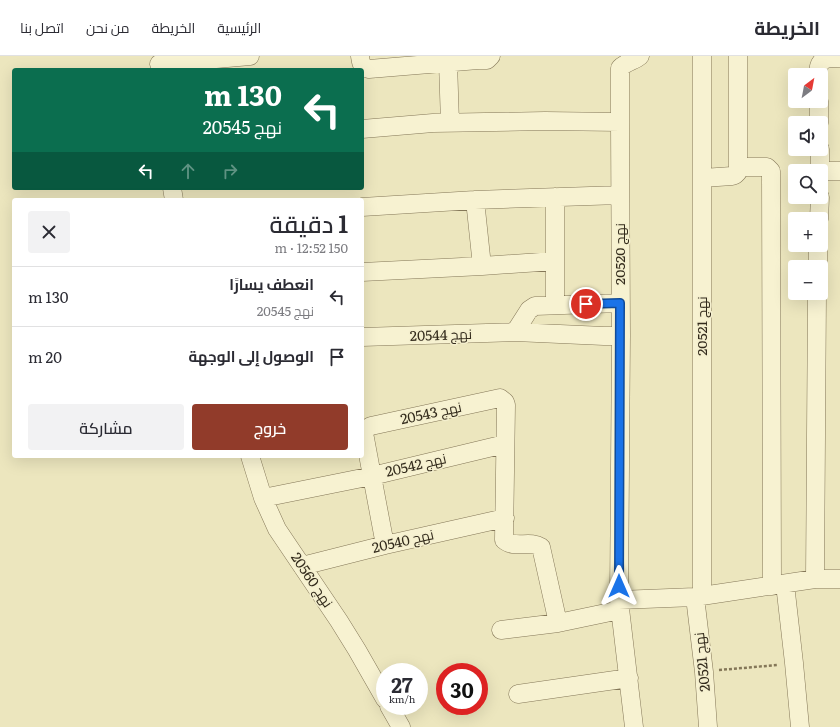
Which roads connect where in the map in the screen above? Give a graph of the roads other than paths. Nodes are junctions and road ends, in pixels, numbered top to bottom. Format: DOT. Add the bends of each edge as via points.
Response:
graph roads {
  1 [pos="250,56"];
  2 [pos="360,56"];
  3 [pos="491,56"];
  4 [pos="640,56"];
  5 [pos="702,56"];
  6 [pos="738,56"];
  7 [pos="840,58"];
  8 [pos="448,62"];
  9 [pos="159,63"];
  10 [pos="818,68"];
  11 [pos="620,122"];
  12 [pos="450,123"];
  13 [pos="364,129"];
  14 [pos="738,167"];
  15 [pos="828,171"];
  16 [pos="840,171"];
  17 [pos="703,178"];
  18 [pos="620,195"];
  19 [pos="556,197"];
  20 [pos="475,200"];
  21 [pos="364,207"];
  22 [pos="555,261"];
  23 [pos="482,266"];
  24 [pos="364,272"];
  25 [pos="817,300"];
  26 [pos="620,303"];
  27 [pos="555,305"];
  28 [pos="516,330"];
  29 [pos="621,335"];
  30 [pos="364,337"];
  31 [pos="505,444"];
  32 [pos="251,458"];
  33 [pos="372,476"];
  34 [pos="263,498"];
  35 [pos="505,518"];
  36 [pos="385,544"];
  37 [pos="302,566"];
  38 [pos="815,579"];
  39 [pos="840,579"];
  40 [pos="779,585"];
  41 [pos="699,596"];
  42 [pos="620,605"];
  43 [pos="558,623"];
  44 [pos="501,630"];
  45 [pos="629,678"];
  46 [pos="376,683"];
  47 [pos="518,694"];
  48 [pos="394,715"];
  49 [pos="401,727"];
  50 [pos="634,727"];
  51 [pos="708,727"];
  52 [pos="800,727"];
  1 -- 9 [label="street"];
  2 -- 8 [label="street" via="362,66 369,69"];
  3 -- 8 [label="street" via="487,60"];
  4 -- 11 [label="street, نهج 20520" via="620,68"];
  5 -- 17 [label="street, نهج 20521"];
  6 -- 14 [label="street"];
  7 -- 10 [label="street" via="828,58 820,62"];
  8 -- 12 [label="street"];
  11 -- 12 [label="street"];
  11 -- 18 [label="street, نهج 20520"];
  12 -- 13 [label="street"];
  14 -- 17 [label="street" via="735,175"];
  14 -- 40 [label="street" via="767,167 771,172"];
  15 -- 16 [label="street"];
  17 -- 41 [label="street, نهج 20521"];
  18 -- 19 [label="street"];
  18 -- 26 [label="street, نهج 20520"];
  19 -- 20 [label="street"];
  19 -- 22 [label="street"];
  20 -- 21 [label="street"];
  20 -- 23 [label="street"];
  22 -- 23 [label="street"];
  22 -- 27 [label="street"];
  23 -- 24 [label="street"];
  25 -- 38 [label="street"];
  26 -- 27 [label="street"];
  26 -- 29 [label="street, نهج 20520"];
  27 -- 28 [label="street" via="535,306"];
  28 -- 29 [label="street, نهج 20544"];
  28 -- 30 [label="street, نهج 20544"];
  29 -- 42 [label="street, نهج 20520"];
  31 -- 33 [label="street, نهج 20542"];
  31 -- 33 [label="street, نهج 20543" via="506,405 500,398 371,426 364,433"];
  31 -- 35 [label="street"];
  32 -- 34 [label="street, نهج 20560"];
  33 -- 34 [label="street"];
  33 -- 36 [label="street, نهج 20542"];
  34 -- 37 [label="street, نهج 20560" via="277,528"];
  35 -- 36 [label="street, نهج 20540"];
  35 -- 43 [label="street" via="504,540 507,543 536,544 542,550"];
  36 -- 37 [label="street, نهج 20540"];
  37 -- 46 [label="street, نهج 20560"];
  38 -- 39 [label="street"];
  38 -- 40 [label="street"];
  40 -- 41 [label="street"];
  40 -- 52 [label="street" via="794,663"];
  41 -- 42 [label="street"];
  41 -- 51 [label="street, نهج 20521"];
  42 -- 43 [label="street"];
  42 -- 45 [label="street, نهج 20520"];
  43 -- 44 [label="street"];
  45 -- 47 [label="street"];
  45 -- 50 [label="street, نهج 20520"];
  48 -- 49 [label="street"];
}
